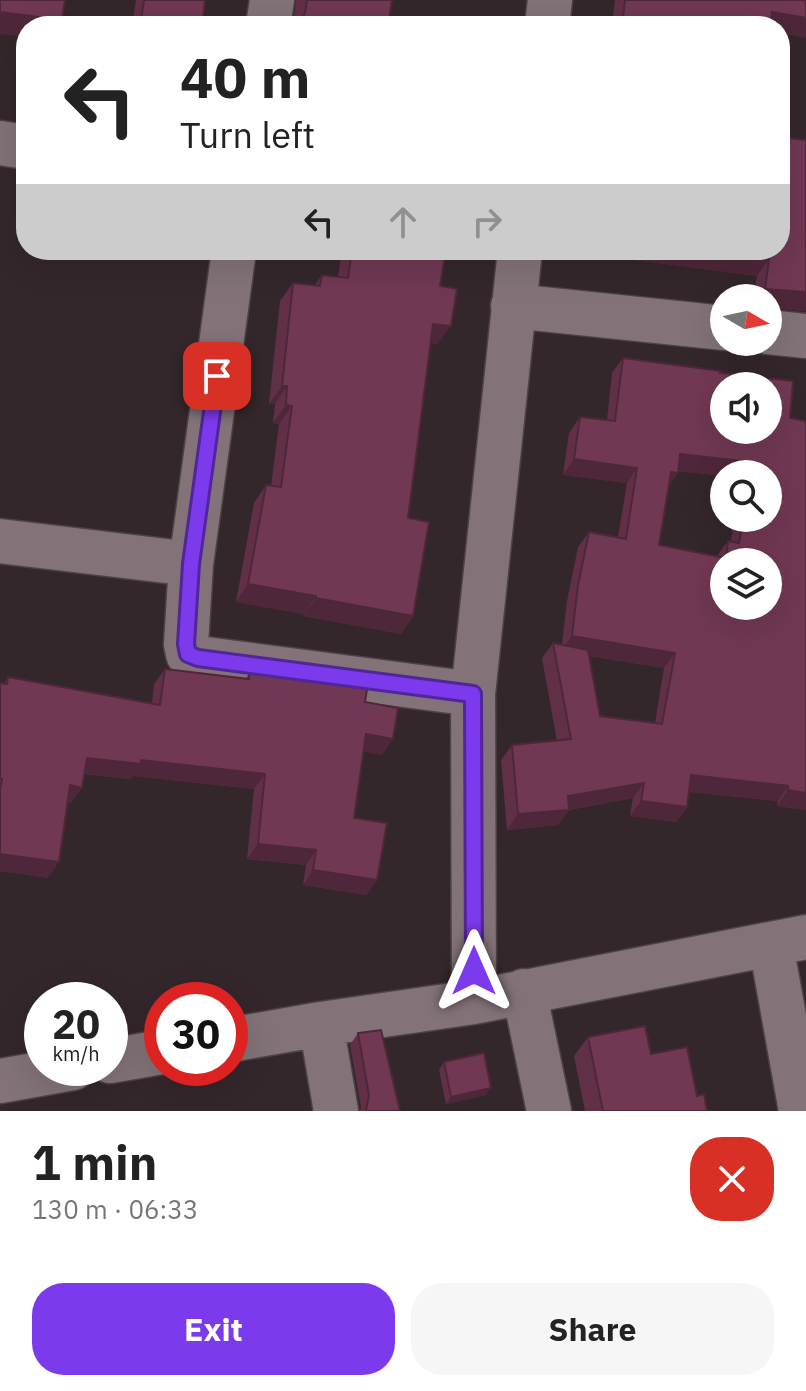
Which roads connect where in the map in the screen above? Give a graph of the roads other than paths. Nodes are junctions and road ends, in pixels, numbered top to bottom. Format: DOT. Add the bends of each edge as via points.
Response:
graph roads {
  1 [pos="233,260"];
  2 [pos="519,260"];
  3 [pos="513,306"];
  4 [pos="710,327"];
  5 [pos="782,333"];
  6 [pos="806,336"];
  7 [pos="0,541"];
  8 [pos="191,564"];
  9 [pos="473,694"];
  10 [pos="788,941"];
  11 [pos="524,991"];
  12 [pos="474,1002"];
  13 [pos="321,1024"];
  14 [pos="248,1037"];
  15 [pos="24,1077"];
  16 [pos="0,1081"];
  17 [pos="336,1111"];
  18 [pos="549,1111"];
  19 [pos="801,1111"];
  1 -- 8 [label="street"];
  2 -- 3 [label="street"];
  3 -- 4 [label="street"];
  3 -- 9 [label="street"];
  5 -- 6 [label="street"];
  7 -- 8 [label="street"];
  8 -- 9 [label="street" via="188,654"];
  9 -- 12 [label="street"];
  10 -- 11 [label="street"];
  10 -- 19 [label="street"];
  11 -- 12 [label="street"];
  11 -- 18 [label="street"];
  12 -- 13 [label="street"];
  13 -- 14 [label="street"];
  13 -- 17 [label="street"];
  15 -- 16 [label="street"];
}
